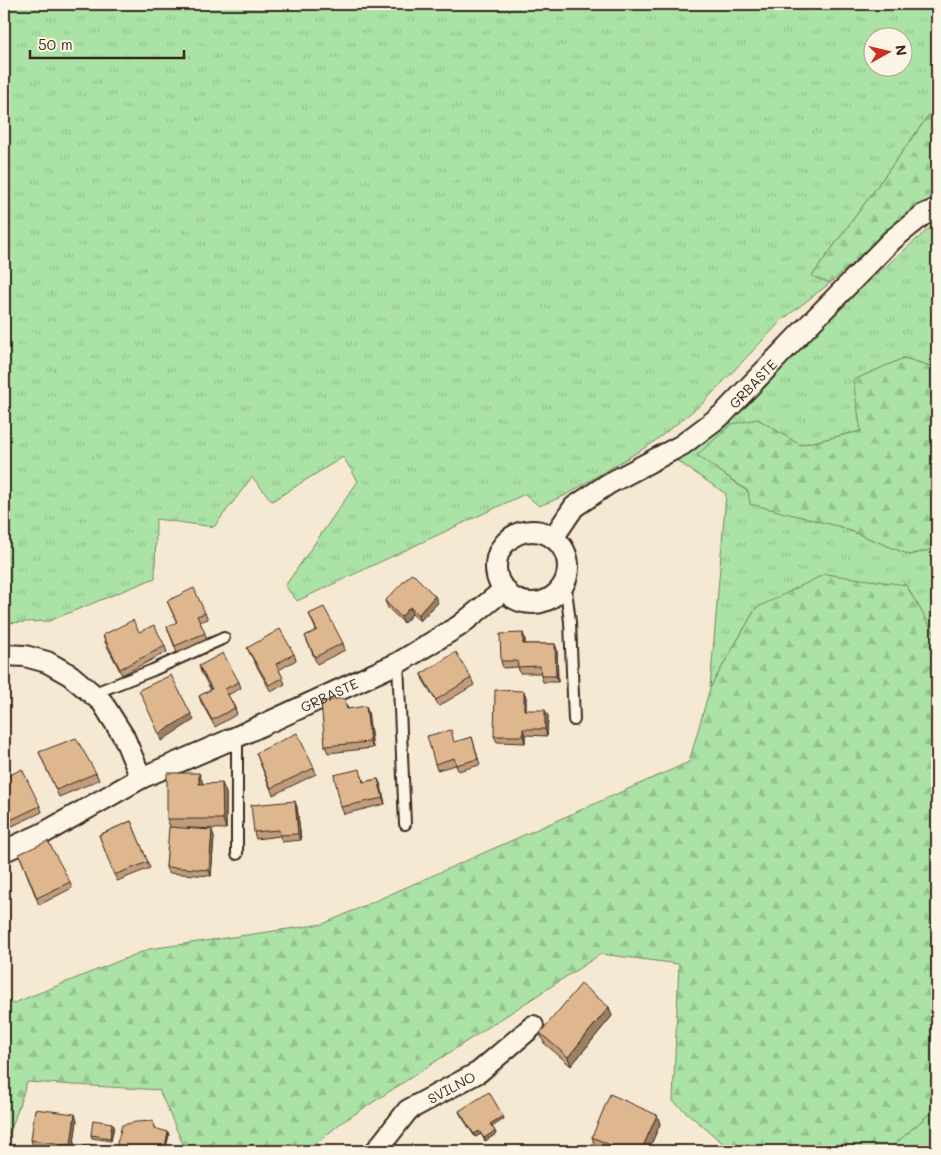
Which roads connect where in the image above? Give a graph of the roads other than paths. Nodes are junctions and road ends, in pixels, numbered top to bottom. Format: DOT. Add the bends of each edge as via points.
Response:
graph roads {
  1 [pos="937,209"];
  2 [pos="553,538"];
  3 [pos="565,581"];
  4 [pos="505,590"];
  5 [pos="224,638"];
  6 [pos="4,654"];
  7 [pos="398,663"];
  8 [pos="92,694"];
  9 [pos="574,720"];
  10 [pos="237,737"];
  11 [pos="141,778"];
  12 [pos="406,824"];
  13 [pos="4,851"];
  14 [pos="237,854"];
  15 [pos="533,1026"];
  16 [pos="376,1151"];
  1 -- 2 [label="street, GRBASTE" via="923,215 892,240 723,414 682,445 608,484 574,507"];
  2 -- 3 [label="street" via="567,557"];
  2 -- 4 [label="street" via="532,531 520,533 503,547 497,568"];
  3 -- 4 [label="street" via="549,599 537,602 514,598"];
  3 -- 9 [label="lane"];
  4 -- 7 [label="street, GRBASTE" via="459,626"];
  5 -- 8 [label="lane"];
  6 -- 8 [label="street" via="47,662 70,675"];
  7 -- 10 [label="street, GRBASTE"];
  7 -- 12 [label="lane"];
  8 -- 11 [label="street" via="102,702 124,738"];
  10 -- 11 [label="street, GRBASTE"];
  10 -- 14 [label="lane"];
  11 -- 13 [label="street, GRBASTE" via="42,834"];
  15 -- 16 [label="street, SVILNO" via="479,1072 408,1110"];
}
